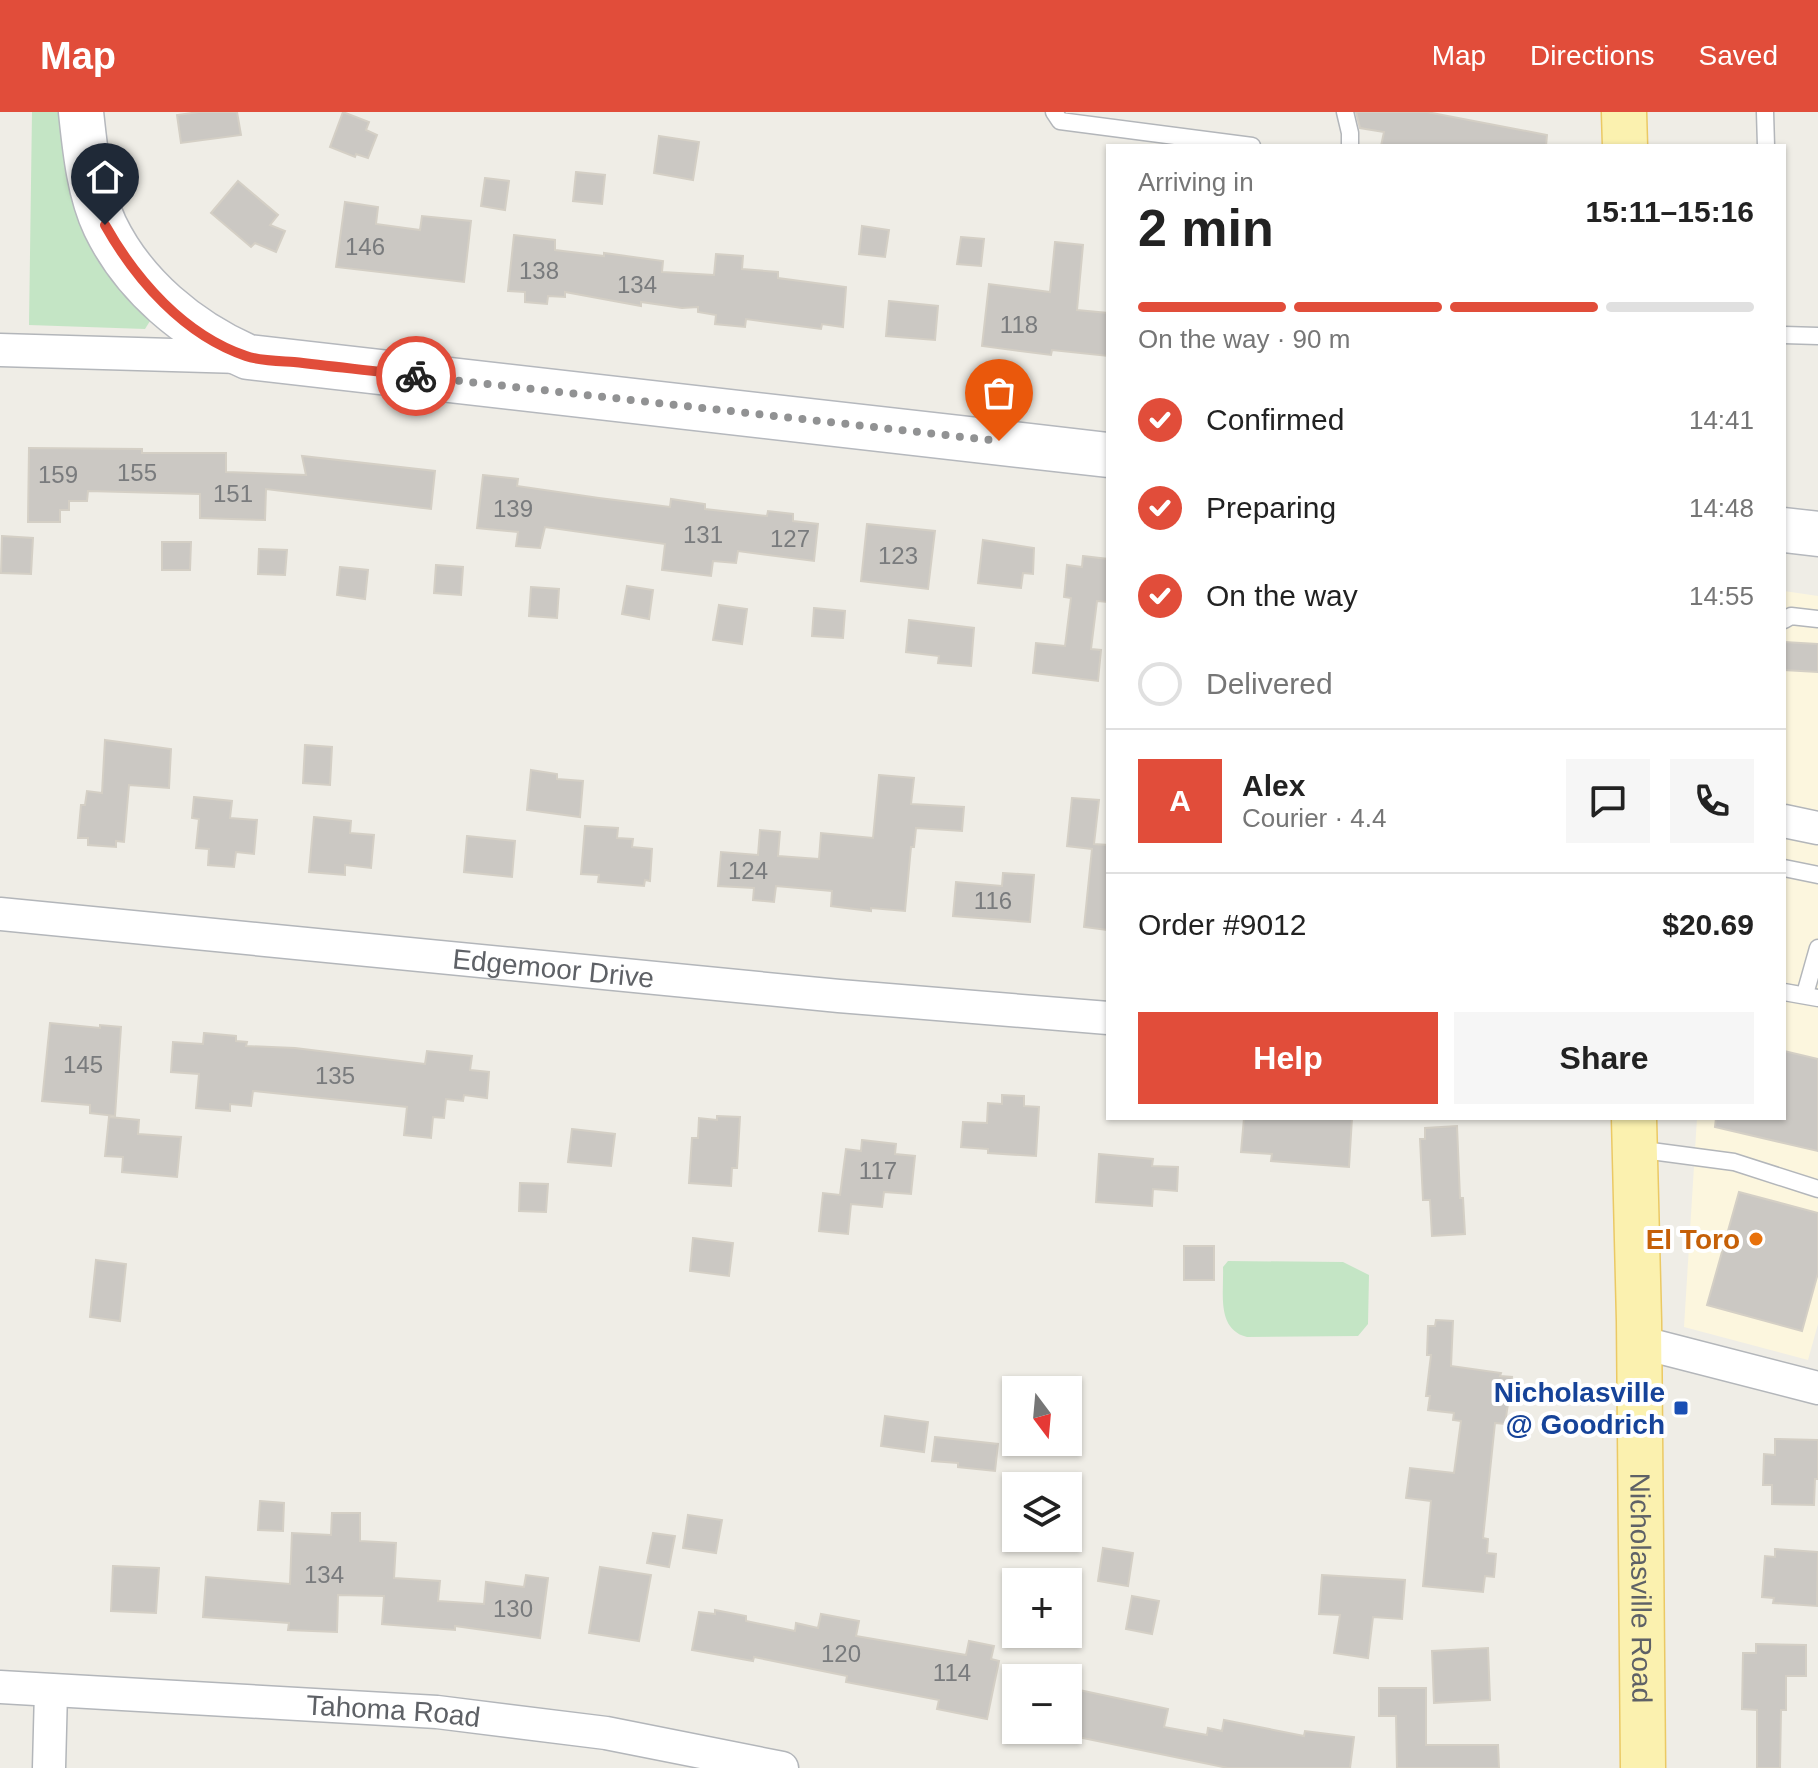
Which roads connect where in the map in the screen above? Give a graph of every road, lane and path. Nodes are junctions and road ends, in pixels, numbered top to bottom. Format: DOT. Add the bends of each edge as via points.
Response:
graph roads {
  1 [pos="81,112"];
  2 [pos="1054,112"];
  3 [pos="1345,112"];
  4 [pos="1624,112"];
  5 [pos="1765,112"];
  6 [pos="1237,144"];
  7 [pos="1350,144"];
  8 [pos="1625,144"];
  9 [pos="1766,144"];
  10 [pos="1786,335"];
  11 [pos="1818,336"];
  12 [pos="0,350"];
  13 [pos="248,357"];
  14 [pos="1106,455"];
  15 [pos="1786,530"];
  16 [pos="1818,534"];
  17 [pos="1786,619"];
  18 [pos="1818,619"];
  19 [pos="1786,821"];
  20 [pos="1818,828"];
  21 [pos="1786,868"];
  22 [pos="1818,875"];
  23 [pos="0,914"];
  24 [pos="1818,948"];
  25 [pos="1786,992"];
  26 [pos="1812,996"];
  27 [pos="1106,1018"];
  28 [pos="1634,1133"];
  29 [pos="1818,1189"];
  30 [pos="1639,1342"];
  31 [pos="1818,1388"];
  32 [pos="0,1687"];
  33 [pos="51,1691"];
  34 [pos="49,1768"];
  35 [pos="782,1768"];
  36 [pos="1643,1768"];
  1 -- 13 [label="street" via="96,200 116,246 170,310 217,343"];
  2 -- 6 [label="lane" via="1060,121"];
  3 -- 7 [label="lane"];
  4 -- 8 [label="main road"];
  5 -- 9 [label="lane"];
  10 -- 11 [label="lane"];
  12 -- 13 [label="street"];
  13 -- 14 [label="street"];
  15 -- 16 [label="street"];
  17 -- 18 [label="lane"];
  19 -- 20 [label="street"];
  21 -- 22 [label="lane"];
  23 -- 27 [label="street, Edgemoor Drive"];
  24 -- 26 [label="lane"];
  25 -- 26 [label="lane"];
  28 -- 29 [label="lane"];
  28 -- 30 [label="main road, Nicholasville Road"];
  30 -- 31 [label="street"];
  30 -- 36 [label="main road, Nicholasville Road"];
  32 -- 33 [label="street, Tahoma Road"];
  33 -- 34 [label="street"];
  33 -- 35 [label="street, Tahoma Road" via="437,1712 606,1733"];
}
